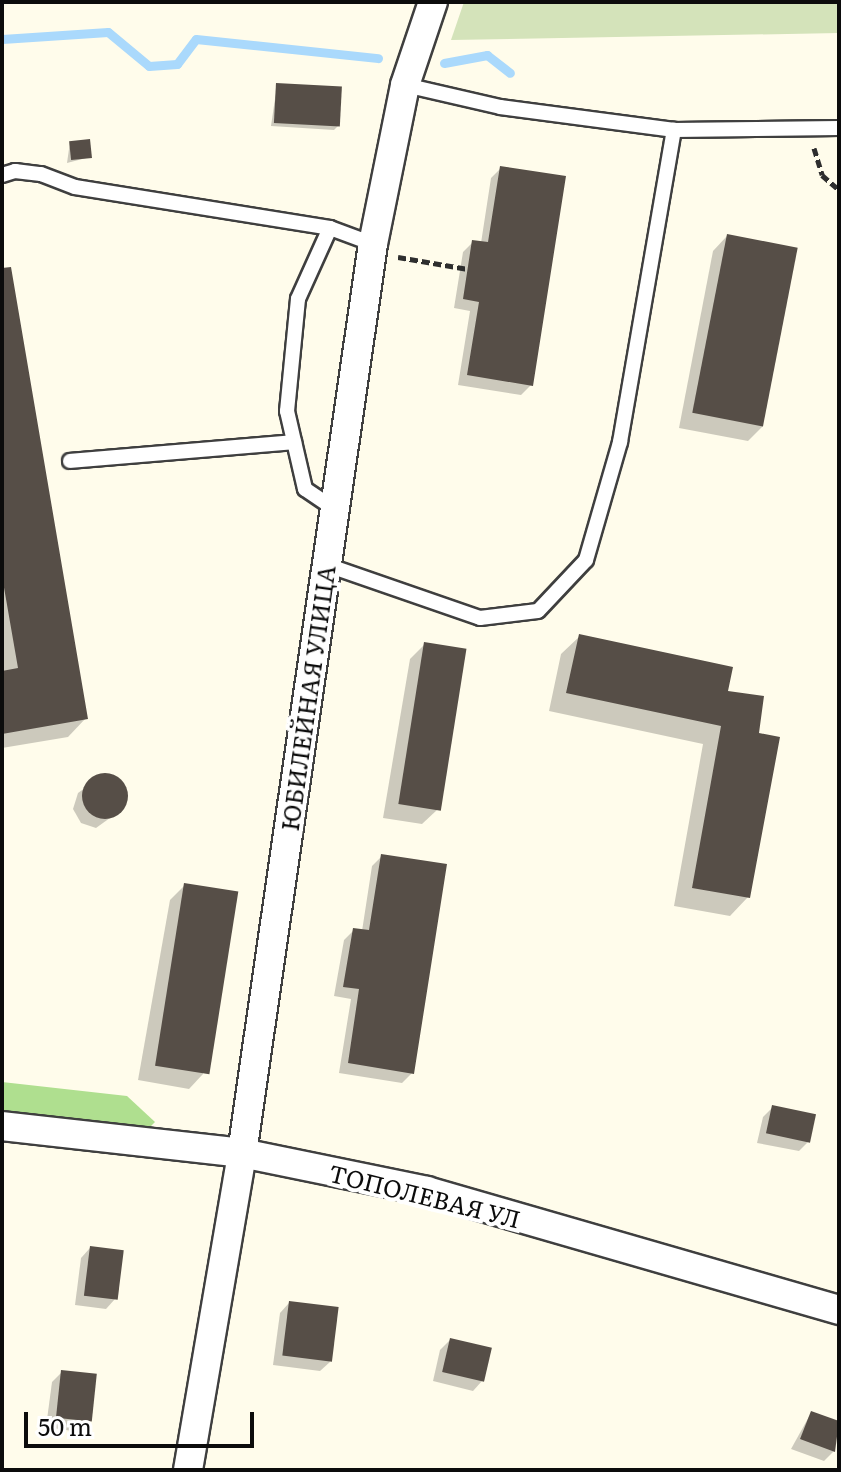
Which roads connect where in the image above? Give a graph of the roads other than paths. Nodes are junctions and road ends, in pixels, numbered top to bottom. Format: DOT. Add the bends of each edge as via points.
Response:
graph roads {
  1 [pos="433,2"];
  2 [pos="405,85"];
  3 [pos="839,128"];
  4 [pos="674,130"];
  5 [pos="2,175"];
  6 [pos="330,228"];
  7 [pos="381,238"];
  8 [pos="294,442"];
  9 [pos="70,461"];
  10 [pos="335,509"];
  11 [pos="327,565"];
  12 [pos="2,1126"];
  13 [pos="242,1153"];
  14 [pos="839,1310"];
  15 [pos="188,1470"];
  1 -- 2 [label="street, ЮБИЛЕЙНАЯ УЛИЦА"];
  2 -- 4 [label="lane" via="500,107"];
  2 -- 7 [label="street, ЮБИЛЕЙНАЯ УЛИЦА"];
  3 -- 4 [label="lane"];
  4 -- 11 [label="lane" via="620,442 586,560 538,611 480,618"];
  5 -- 6 [label="lane" via="41,174 75,187"];
  6 -- 7 [label="lane"];
  6 -- 8 [label="lane" via="298,299 287,411"];
  7 -- 10 [label="street, ЮБИЛЕЙНАЯ УЛИЦА"];
  8 -- 9 [label="lane"];
  8 -- 10 [label="lane" via="305,489"];
  10 -- 11 [label="street, ЮБИЛЕЙНАЯ УЛИЦА"];
  11 -- 13 [label="street, ЮБИЛЕЙНАЯ УЛИЦА"];
  12 -- 13 [label="street, ТОПОЛЕВАЯ УЛ"];
  13 -- 14 [label="street, ТОПОЛЕВАЯ УЛ" via="427,1191"];
  13 -- 15 [label="street, ЮБИЛЕЙНАЯ УЛИЦА"];
}
